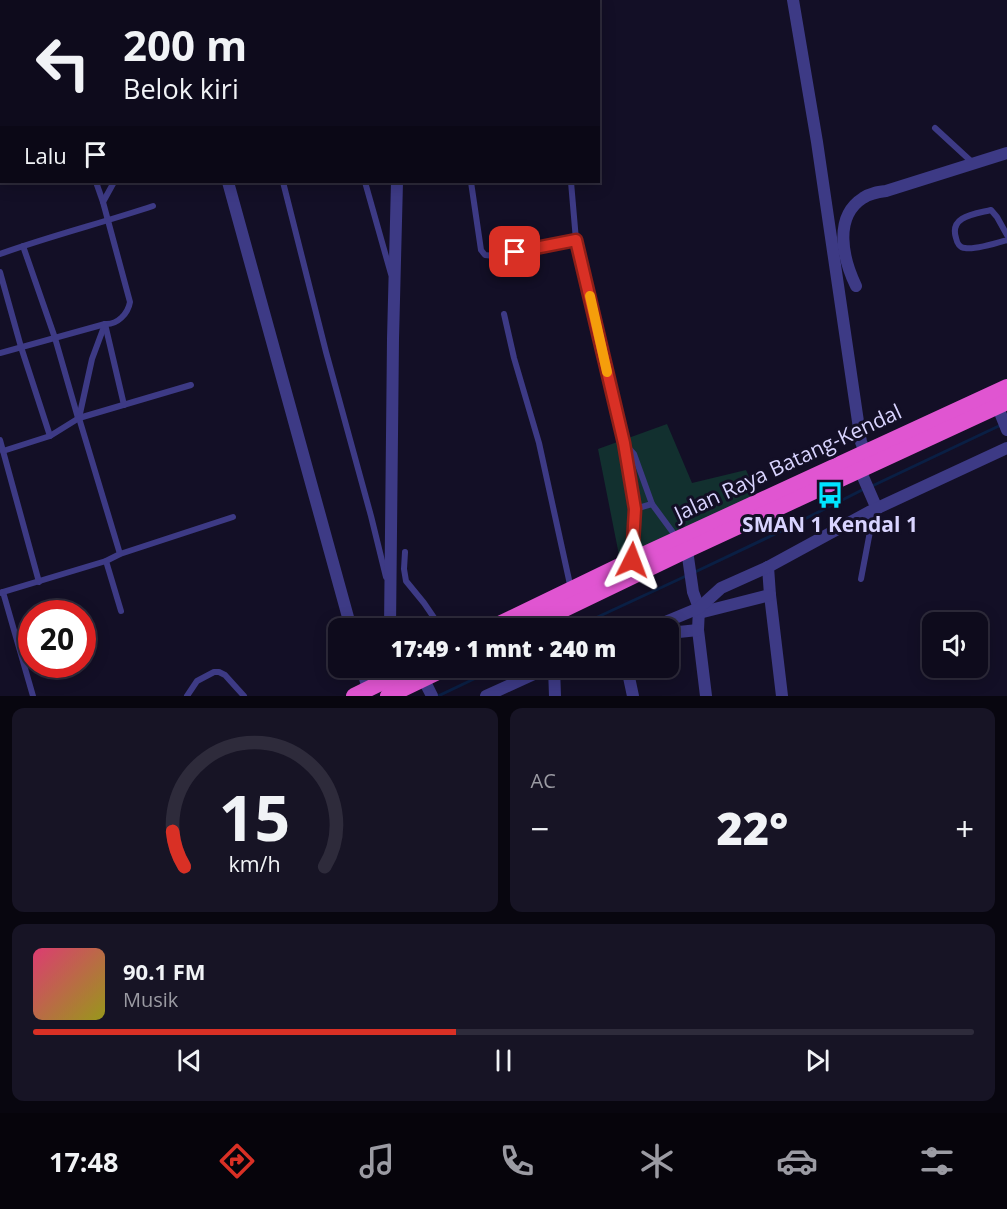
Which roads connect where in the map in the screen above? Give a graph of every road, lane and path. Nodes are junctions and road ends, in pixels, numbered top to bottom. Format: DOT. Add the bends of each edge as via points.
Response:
graph roads {
  1 [pos="793,0"];
  2 [pos="934,128"];
  3 [pos="1007,153"];
  4 [pos="973,163"];
  5 [pos="96,183"];
  6 [pos="113,183"];
  7 [pos="228,183"];
  8 [pos="283,183"];
  9 [pos="365,183"];
  10 [pos="397,183"];
  11 [pos="471,183"];
  12 [pos="571,183"];
  13 [pos="103,202"];
  14 [pos="153,206"];
  15 [pos="108,221"];
  16 [pos="1007,235"];
  17 [pos="576,240"];
  18 [pos="1007,240"];
  19 [pos="23,246"];
  20 [pos="0,254"];
  21 [pos="0,272"];
  22 [pos="394,286"];
  23 [pos="856,286"];
  24 [pos="504,314"];
  25 [pos="105,324"];
  26 [pos="55,338"];
  27 [pos="21,347"];
  28 [pos="0,353"];
  29 [pos="191,385"];
  30 [pos="124,405"];
  31 [pos="1002,407"];
  32 [pos="79,418"];
  33 [pos="50,436"];
  34 [pos="0,440"];
  35 [pos="624,443"];
  36 [pos="1007,448"];
  37 [pos="3,451"];
  38 [pos="865,453"];
  39 [pos="863,476"];
  40 [pos="652,504"];
  41 [pos="873,508"];
  42 [pos="635,509"];
  43 [pos="234,517"];
  44 [pos="682,544"];
  45 [pos="405,552"];
  46 [pos="120,554"];
  47 [pos="632,560"];
  48 [pos="106,561"];
  49 [pos="768,567"];
  50 [pos="861,579"];
  51 [pos="39,582"];
  52 [pos="1,592"];
  53 [pos="770,595"];
  54 [pos="391,596"];
  55 [pos="572,597"];
  56 [pos="699,610"];
  57 [pos="121,611"];
  58 [pos="348,618"];
  59 [pos="390,618"];
  60 [pos="434,618"];
  61 [pos="516,618"];
  62 [pos="540,618"];
  63 [pos="678,618"];
  64 [pos="698,630"];
  65 [pos="679,632"];
  66 [pos="382,678"];
  67 [pos="405,678"];
  68 [pos="525,678"];
  69 [pos="554,678"];
  70 [pos="629,678"];
  71 [pos="424,684"];
  72 [pos="361,692"];
  73 [pos="33,696"];
  74 [pos="187,696"];
  75 [pos="244,696"];
  76 [pos="388,696"];
  77 [pos="486,696"];
  78 [pos="555,696"];
  79 [pos="633,696"];
  80 [pos="706,696"];
  81 [pos="782,696"];
  1 -- 38 [label="street"];
  2 -- 4 [label="lane"];
  3 -- 4 [label="street"];
  4 -- 23 [label="street" via="872,194 855,204 847,216 843,243"];
  5 -- 13 [label="lane"];
  6 -- 13 [label="lane"];
  7 -- 58 [label="street"];
  8 -- 54 [label="lane"];
  9 -- 22 [label="lane"];
  10 -- 22 [label="street"];
  11 -- 17 [label="lane" via="481,250 486,255"];
  12 -- 17 [label="lane"];
  13 -- 15 [label="lane"];
  14 -- 15 [label="lane"];
  15 -- 19 [label="lane"];
  15 -- 25 [label="lane" via="130,302 122,317"];
  16 -- 18 [label="lane" via="991,210 963,218 955,226 958,243 965,249"];
  17 -- 35 [label="lane"];
  19 -- 20 [label="lane"];
  19 -- 26 [label="lane"];
  21 -- 27 [label="lane"];
  22 -- 54 [label="street"];
  24 -- 55 [label="lane" via="539,443"];
  25 -- 26 [label="lane"];
  25 -- 30 [label="lane"];
  25 -- 32 [label="lane" via="92,359"];
  26 -- 27 [label="lane"];
  26 -- 32 [label="lane"];
  27 -- 28 [label="lane"];
  27 -- 33 [label="lane"];
  29 -- 30 [label="lane"];
  30 -- 32 [label="lane"];
  31 -- 38 [label="highway, Jalan Raya Batang-Kendal"];
  31 -- 39 [label="highway, Jalan Raya Batang-Kendal"];
  32 -- 33 [label="lane"];
  32 -- 46 [label="lane"];
  33 -- 37 [label="lane"];
  34 -- 37 [label="lane"];
  35 -- 40 [label="lane" via="634,454"];
  35 -- 42 [label="lane"];
  36 -- 41 [label="street"];
  37 -- 51 [label="lane"];
  38 -- 44 [label="highway, Jalan Raya Batang-Kendal"];
  39 -- 41 [label="street"];
  39 -- 44 [label="highway, Jalan Raya Batang-Kendal"];
  40 -- 42 [label="lane"];
  40 -- 44 [label="lane"];
  41 -- 49 [label="street"];
  41 -- 50 [label="lane"];
  42 -- 47 [label="lane"];
  43 -- 46 [label="lane"];
  44 -- 47 [label="highway, Jalan Raya Batang-Kendal"];
  44 -- 55 [label="highway, Jalan Raya Batang-Kendal"];
  44 -- 56 [label="street"];
  45 -- 60 [label="lane" via="406,581"];
  46 -- 48 [label="lane"];
  47 -- 55 [label="highway, Jalan Raya Batang-Kendal"];
  48 -- 51 [label="lane"];
  48 -- 57 [label="lane"];
  49 -- 53 [label="street"];
  49 -- 56 [label="street" via="722,588"];
  51 -- 52 [label="lane"];
  52 -- 73 [label="lane"];
  53 -- 56 [label="street"];
  53 -- 81 [label="street"];
  54 -- 59 [label="street"];
  55 -- 61 [label="highway, Jalan Raya Batang-Kendal"];
  55 -- 62 [label="highway, Jalan Raya Batang-Kendal"];
  56 -- 63 [label="street"];
  56 -- 64 [label="street"];
  64 -- 65 [label="street"];
  64 -- 80 [label="street"];
  66 -- 72 [label="highway"];
  67 -- 71 [label="highway"];
  68 -- 77 [label="street"];
  69 -- 78 [label="street"];
  70 -- 79 [label="street"];
  71 -- 76 [label="highway"];
  74 -- 75 [label="lane" via="197,681 214,672 225,675"];
}
